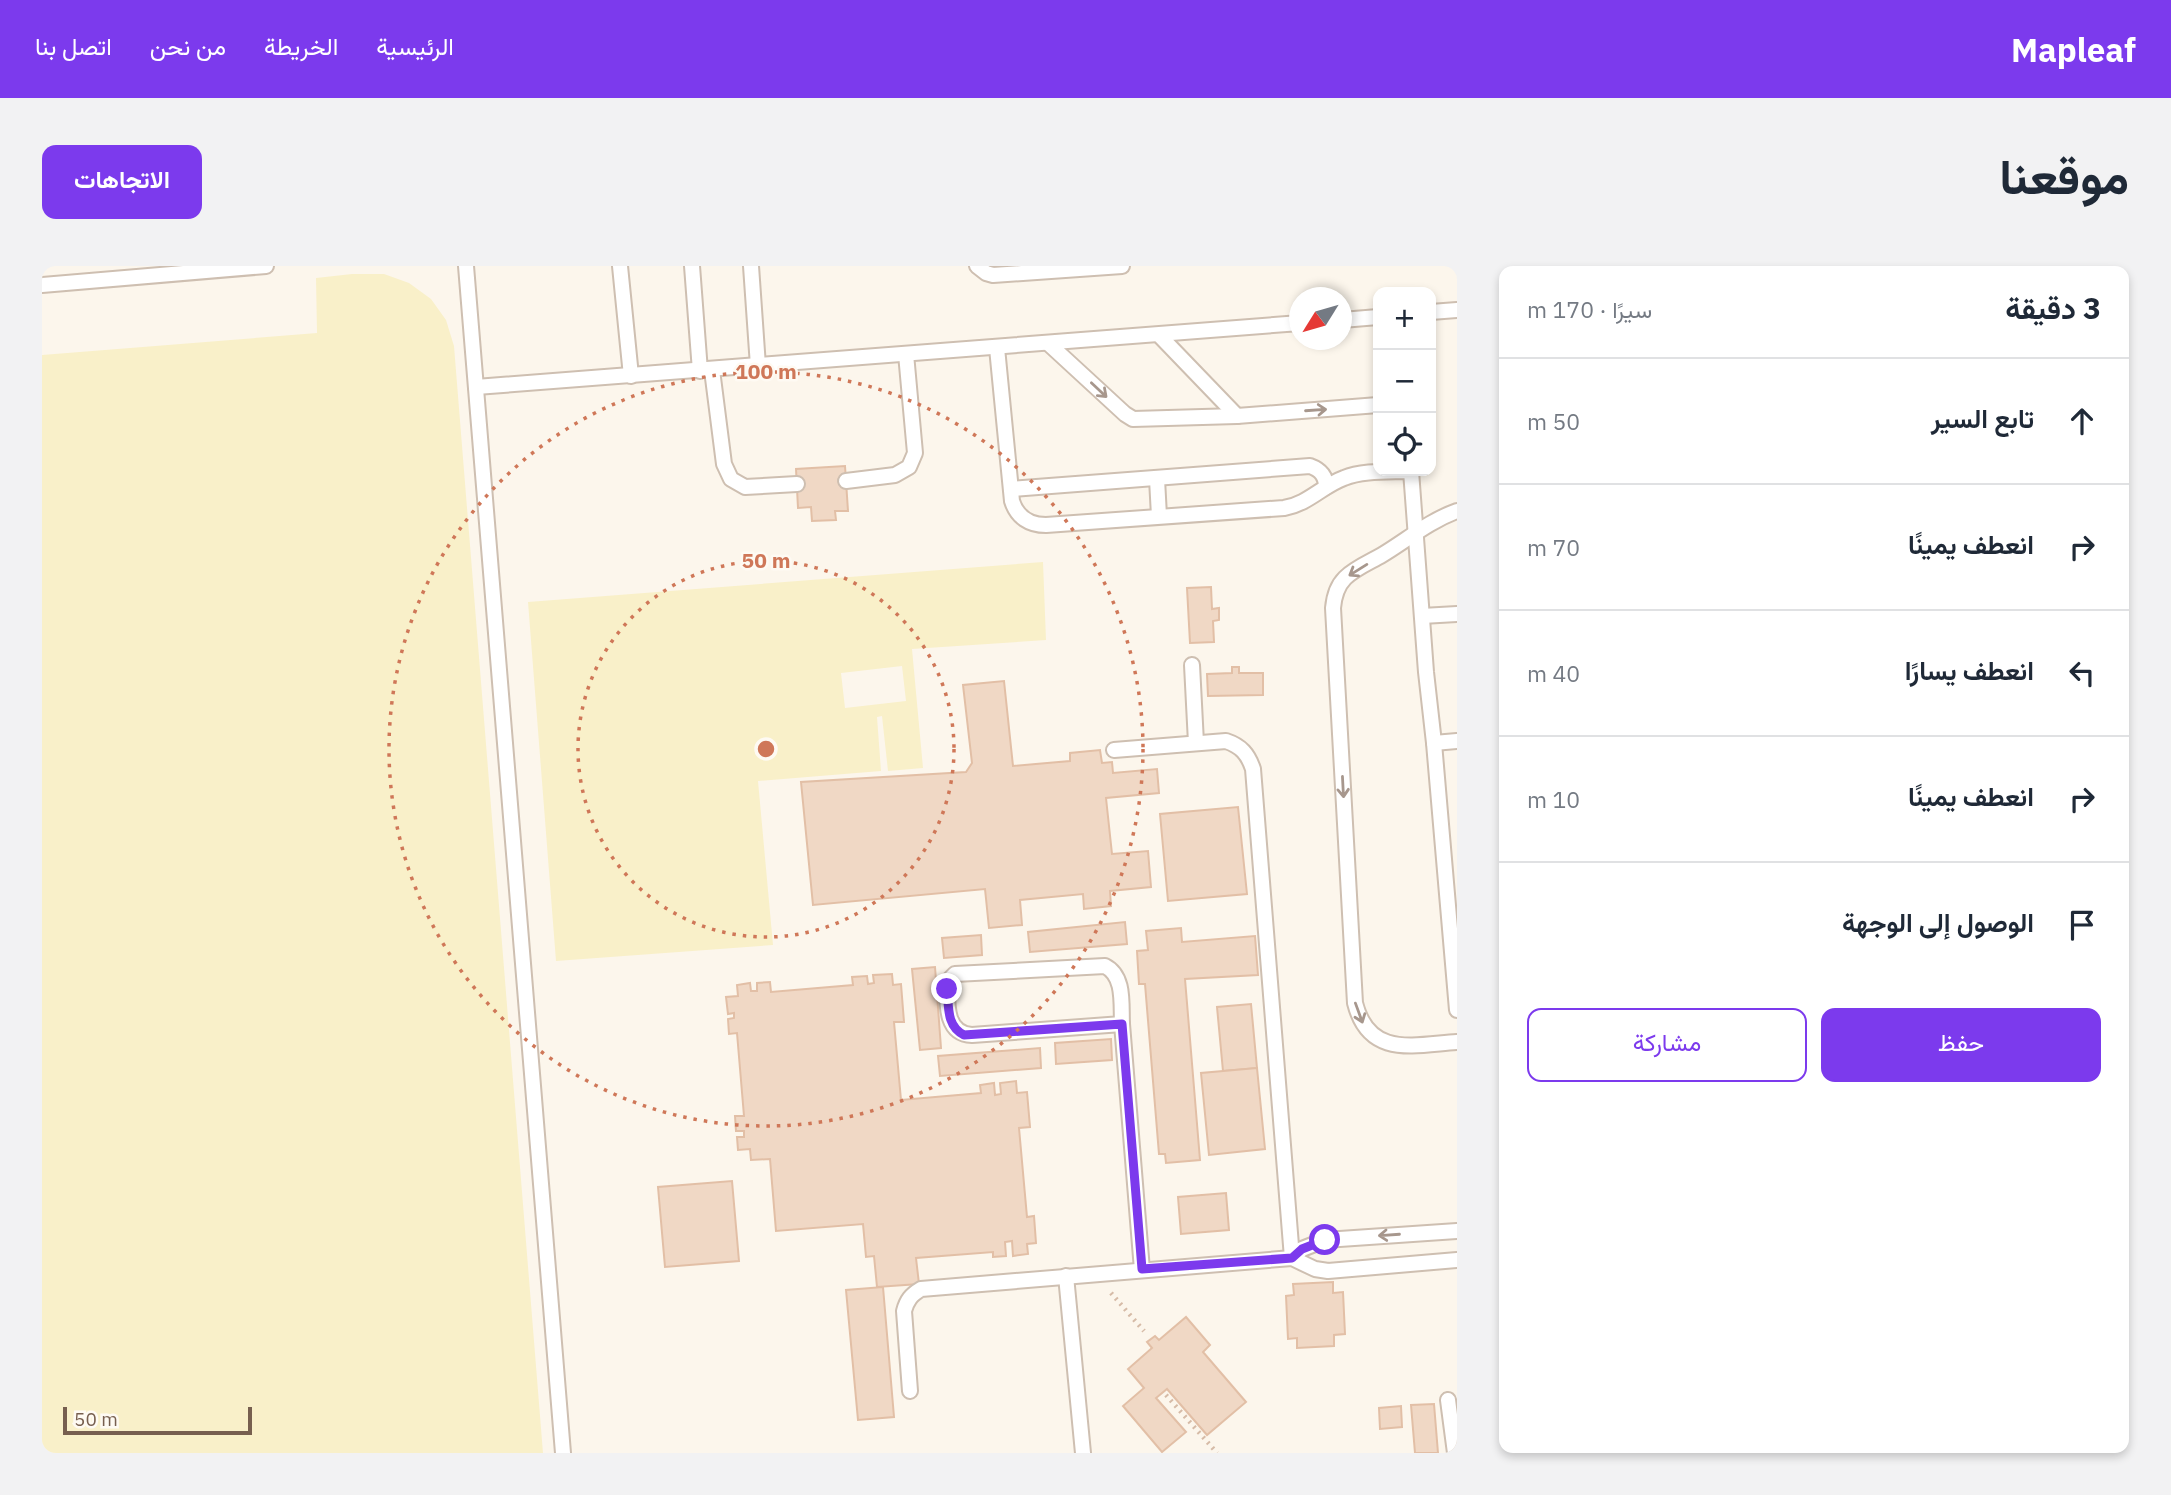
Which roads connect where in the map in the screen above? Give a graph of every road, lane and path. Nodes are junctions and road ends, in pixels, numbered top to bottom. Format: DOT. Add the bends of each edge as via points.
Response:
graph roads {
  1 [pos="266,266"];
  2 [pos="466,266"];
  3 [pos="620,266"];
  4 [pos="692,266"];
  5 [pos="751,266"];
  6 [pos="977,266"];
  7 [pos="1122,266"];
  8 [pos="42,285"];
  9 [pos="1457,310"];
  10 [pos="1436,312"];
  11 [pos="1373,317"];
  12 [pos="1352,319"];
  13 [pos="1289,324"];
  14 [pos="1159,335"];
  15 [pos="1049,344"];
  16 [pos="997,348"];
  17 [pos="906,354"];
  18 [pos="758,366"];
  19 [pos="706,370"];
  20 [pos="631,376"];
  21 [pos="476,387"];
  22 [pos="1373,405"];
  23 [pos="1237,416"];
  24 [pos="1373,474"];
  25 [pos="1411,476"];
  26 [pos="1157,479"];
  27 [pos="846,481"];
  28 [pos="797,484"];
  29 [pos="1326,487"];
  30 [pos="1011,489"];
  31 [pos="1457,511"];
  32 [pos="1159,516"];
  33 [pos="1414,532"];
  34 [pos="1457,614"];
  35 [pos="1422,616"];
  36 [pos="1192,666"];
  37 [pos="1457,741"];
  38 [pos="1196,743"];
  39 [pos="1434,743"];
  40 [pos="1114,750"];
  41 [pos="1457,1010"];
  42 [pos="1122,1024"];
  43 [pos="1457,1042"];
  44 [pos="1457,1231"];
  45 [pos="1292,1258"];
  46 [pos="1457,1260"];
  47 [pos="1142,1269"];
  48 [pos="1094,1274"];
  49 [pos="1066,1276"];
  50 [pos="1144,1331"];
  51 [pos="910,1391"];
  52 [pos="1166,1395"];
  53 [pos="1448,1400"];
  54 [pos="563,1453"];
  55 [pos="1083,1453"];
  56 [pos="1217,1453"];
  57 [pos="1455,1453"];
  1 -- 8 [label="lane"];
  2 -- 21 [label="lane"];
  3 -- 20 [label="lane"];
  4 -- 19 [label="lane"];
  5 -- 18 [label="lane"];
  6 -- 7 [label="lane" via="1001,275"];
  9 -- 10 [label="lane"];
  11 -- 12 [label="lane"];
  13 -- 14 [label="lane"];
  14 -- 15 [label="lane"];
  14 -- 23 [label="lane"];
  15 -- 16 [label="lane"];
  15 -- 23 [label="lane, one-way" via="1133,419"];
  16 -- 17 [label="lane"];
  16 -- 30 [label="lane"];
  17 -- 18 [label="lane"];
  17 -- 27 [label="lane" via="913,460 895,475"];
  18 -- 19 [label="lane"];
  19 -- 20 [label="lane"];
  19 -- 28 [label="lane" via="731,479 745,487"];
  20 -- 21 [label="lane"];
  21 -- 54 [label="lane"];
  23 -- 22 [label="lane, one-way"];
  24 -- 29 [label="lane" via="1353,475"];
  25 -- 33 [label="lane"];
  26 -- 29 [label="lane" via="1310,466 1322,473"];
  26 -- 30 [label="lane"];
  26 -- 32 [label="lane"];
  29 -- 32 [label="lane" via="1306,501 1284,508"];
  30 -- 32 [label="lane" via="1019,515 1039,525"];
  31 -- 33 [label="lane"];
  33 -- 35 [label="lane"];
  33 -- 43 [label="lane, one-way" via="1352,572 1339,586 1333,608 1355,1003 1362,1023 1388,1044"];
  34 -- 35 [label="lane"];
  35 -- 39 [label="lane"];
  36 -- 38 [label="lane"];
  37 -- 39 [label="lane"];
  38 -- 40 [label="lane"];
  38 -- 45 [label="lane" via="1234,744 1247,754 1253,769"];
  39 -- 41 [label="lane"];
  42 -- 42 [label="lane" via="1118,977 1105,966 960,973 947,982 951,1025 964,1035"];
  42 -- 47 [label="lane"];
  44 -- 45 [label="lane, one-way" via="1325,1240"];
  45 -- 46 [label="lane" via="1328,1271"];
  45 -- 47 [label="lane"];
  47 -- 48 [label="lane"];
  48 -- 49 [label="lane"];
  48 -- 50 [label="path"];
  49 -- 51 [label="lane" via="921,1289 913,1294 904,1311"];
  49 -- 55 [label="lane"];
  52 -- 56 [label="path"];
  53 -- 57 [label="lane"];
}
